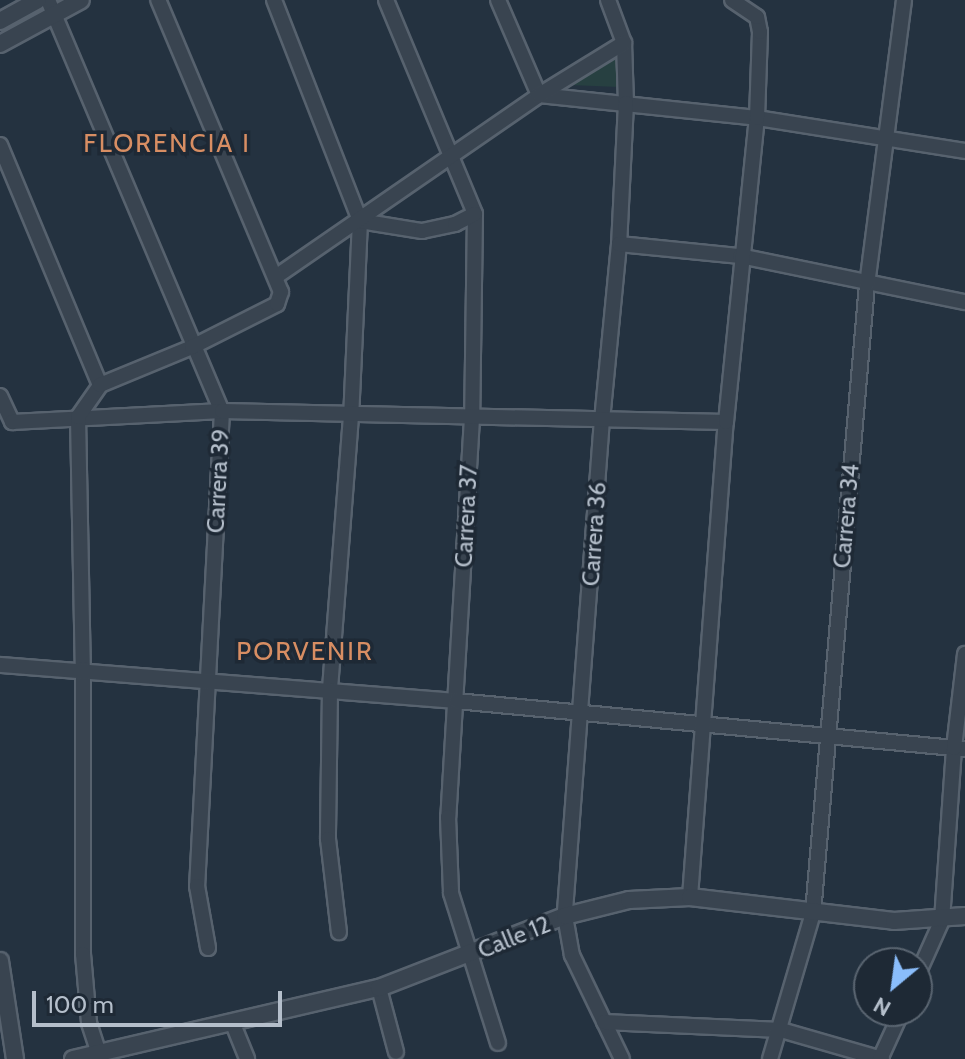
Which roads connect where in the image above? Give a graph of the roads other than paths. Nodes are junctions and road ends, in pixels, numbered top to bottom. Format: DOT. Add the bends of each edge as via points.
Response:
graph roads {
  1 [pos="38,0"];
  2 [pos="81,0"];
  3 [pos="158,0"];
  4 [pos="274,0"];
  5 [pos="386,0"];
  6 [pos="498,0"];
  7 [pos="608,0"];
  8 [pos="732,0"];
  9 [pos="904,0"];
  10 [pos="51,7"];
  11 [pos="0,21"];
  12 [pos="624,43"];
  13 [pos="0,44"];
  14 [pos="539,95"];
  15 [pos="626,103"];
  16 [pos="757,118"];
  17 [pos="886,139"];
  18 [pos="0,145"];
  19 [pos="965,151"];
  20 [pos="451,157"];
  21 [pos="475,214"];
  22 [pos="360,221"];
  23 [pos="619,244"];
  24 [pos="740,256"];
  25 [pos="277,276"];
  26 [pos="867,285"];
  27 [pos="965,302"];
  28 [pos="192,347"];
  29 [pos="100,385"];
  30 [pos="0,396"];
  31 [pos="222,411"];
  32 [pos="351,416"];
  33 [pos="78,417"];
  34 [pos="472,418"];
  35 [pos="602,419"];
  36 [pos="726,422"];
  37 [pos="965,654"];
  38 [pos="0,665"];
  39 [pos="83,669"];
  40 [pos="206,682"];
  41 [pos="330,690"];
  42 [pos="456,701"];
  43 [pos="582,712"];
  44 [pos="704,727"];
  45 [pos="826,736"];
  46 [pos="959,748"];
  47 [pos="690,897"];
  48 [pos="813,913"];
  49 [pos="565,916"];
  50 [pos="965,916"];
  51 [pos="942,920"];
  52 [pos="339,932"];
  53 [pos="930,947"];
  54 [pos="208,948"];
  55 [pos="468,955"];
  56 [pos="0,961"];
  57 [pos="379,988"];
  58 [pos="604,1022"];
  59 [pos="233,1024"];
  60 [pos="895,1027"];
  61 [pos="781,1030"];
  62 [pos="498,1043"];
  63 [pos="396,1052"];
  64 [pos="99,1057"];
  65 [pos="15,1059"];
  66 [pos="73,1059"];
  67 [pos="247,1059"];
  68 [pos="622,1059"];
  69 [pos="770,1059"];
  70 [pos="881,1059"];
  1 -- 11 [label="street"];
  2 -- 10 [label="street"];
  3 -- 25 [label="street"];
  4 -- 22 [label="street"];
  5 -- 20 [label="street, Carrera 37"];
  6 -- 14 [label="street"];
  7 -- 12 [label="street, Carrera 36"];
  8 -- 16 [label="street" via="757,17"];
  9 -- 17 [label="street, Carrera 34"];
  10 -- 13 [label="street"];
  10 -- 28 [label="street, Carrera 39"];
  12 -- 14 [label="street"];
  12 -- 15 [label="street, Carrera 36"];
  14 -- 15 [label="street"];
  14 -- 20 [label="street"];
  15 -- 16 [label="street"];
  15 -- 23 [label="street, Carrera 36"];
  16 -- 17 [label="street"];
  16 -- 24 [label="street"];
  17 -- 19 [label="street"];
  17 -- 26 [label="street, Carrera 34"];
  18 -- 29 [label="street"];
  20 -- 21 [label="street, Carrera 37"];
  20 -- 22 [label="street"];
  21 -- 22 [label="street" via="422,231"];
  21 -- 34 [label="street, Carrera 37"];
  22 -- 25 [label="street"];
  22 -- 32 [label="street"];
  23 -- 24 [label="street"];
  23 -- 35 [label="street, Carrera 36"];
  24 -- 26 [label="street"];
  24 -- 36 [label="street"];
  25 -- 28 [label="street" via="277,304"];
  26 -- 27 [label="street"];
  26 -- 45 [label="street, Carrera 34"];
  28 -- 29 [label="street"];
  28 -- 31 [label="street, Carrera 39"];
  29 -- 33 [label="street"];
  30 -- 33 [label="street" via="12,422"];
  31 -- 32 [label="street"];
  31 -- 33 [label="street"];
  31 -- 40 [label="street, Carrera 39"];
  32 -- 34 [label="street"];
  32 -- 41 [label="street"];
  33 -- 39 [label="street"];
  34 -- 35 [label="street"];
  34 -- 42 [label="street, Carrera 37"];
  35 -- 36 [label="street"];
  35 -- 43 [label="street, Carrera 36"];
  36 -- 44 [label="street"];
  37 -- 46 [label="street"];
  38 -- 39 [label="street"];
  39 -- 40 [label="street"];
  39 -- 64 [label="street" via="83,954 89,1023"];
  40 -- 41 [label="street"];
  40 -- 54 [label="street, Carrera 39" via="197,886"];
  41 -- 42 [label="street"];
  41 -- 52 [label="street" via="328,839"];
  42 -- 43 [label="street"];
  42 -- 55 [label="street, Carrera 37" via="448,817 451,893"];
  43 -- 44 [label="street"];
  43 -- 49 [label="street, Carrera 36"];
  44 -- 45 [label="street"];
  44 -- 47 [label="street"];
  45 -- 46 [label="street"];
  45 -- 48 [label="street, Carrera 34"];
  46 -- 51 [label="street"];
  47 -- 48 [label="street, Calle 12"];
  47 -- 49 [label="street, Calle 12" via="629,900"];
  48 -- 51 [label="street, Calle 12"];
  48 -- 61 [label="street, Carrera 34"];
  49 -- 55 [label="street, Calle 12"];
  49 -- 58 [label="street, Carrera 36" via="572,955"];
  50 -- 51 [label="street, Calle 12"];
  51 -- 53 [label="street"];
  55 -- 57 [label="street, Calle 12"];
  55 -- 62 [label="street, Carrera 37"];
  56 -- 65 [label="street"];
  57 -- 59 [label="street, Calle 12"];
  57 -- 63 [label="street"];
  58 -- 61 [label="street"];
  58 -- 68 [label="street, Carrera 36"];
  59 -- 64 [label="street, Calle 12"];
  59 -- 67 [label="street"];
  60 -- 70 [label="street"];
  61 -- 69 [label="street, Carrera 34"];
  61 -- 70 [label="street"];
  64 -- 66 [label="street, Calle 12"];
}
